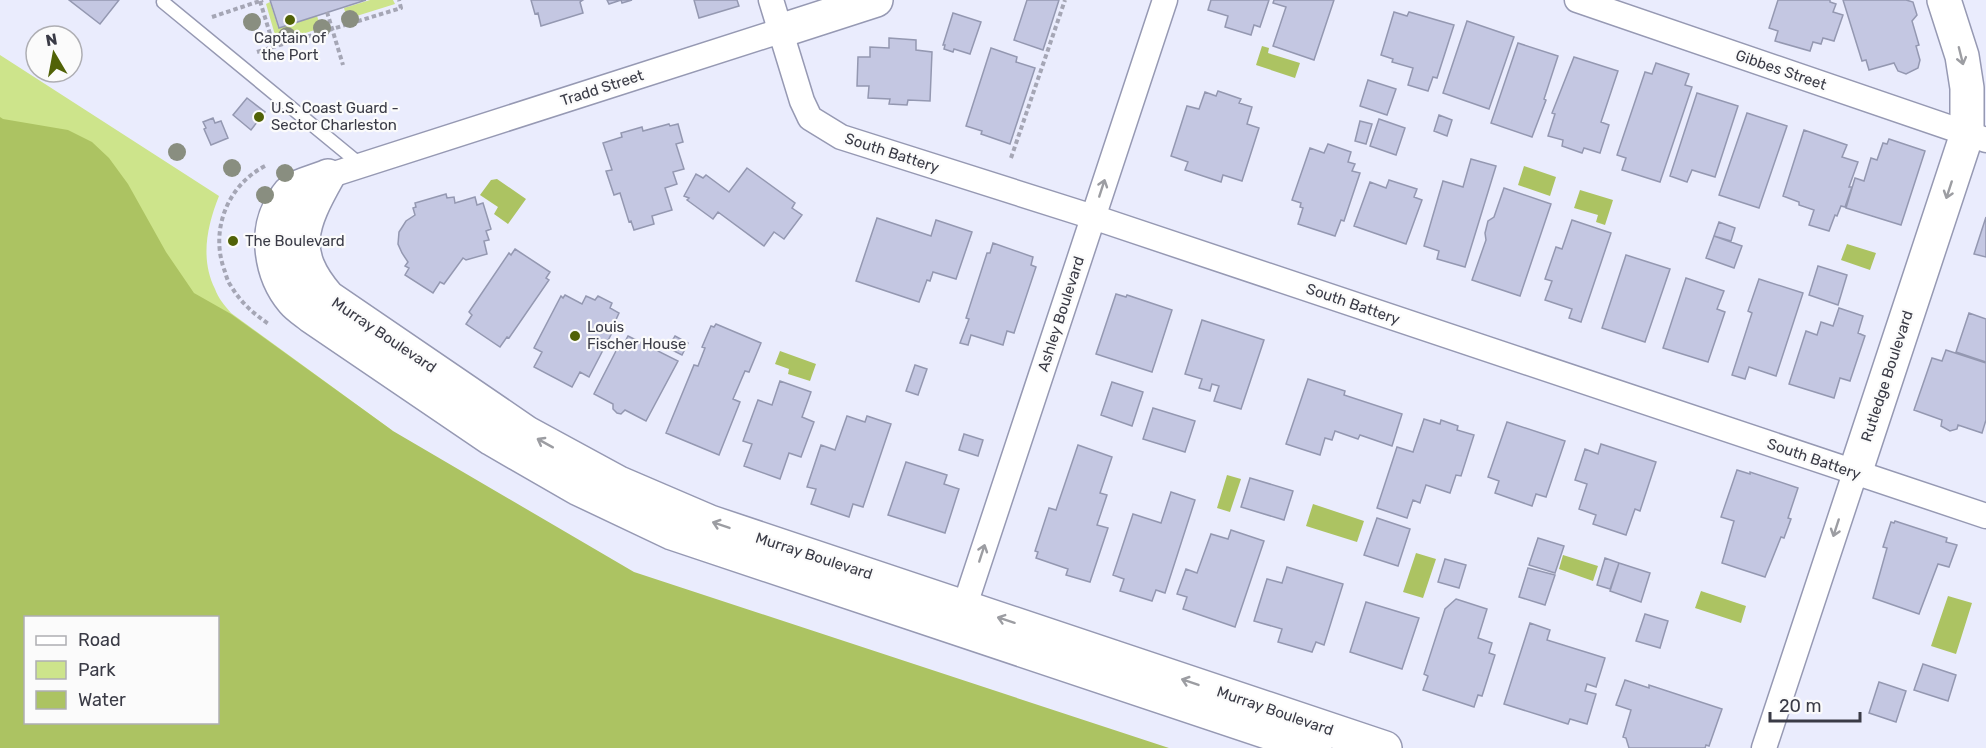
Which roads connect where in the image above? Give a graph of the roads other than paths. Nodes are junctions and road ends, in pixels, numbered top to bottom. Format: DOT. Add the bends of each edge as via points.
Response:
graph roads {
  1 [pos="771,0"];
  2 [pos="876,0"];
  3 [pos="1165,0"];
  4 [pos="1577,0"];
  5 [pos="1944,0"];
  6 [pos="163,2"];
  7 [pos="780,31"];
  8 [pos="1977,137"];
  9 [pos="361,165"];
  10 [pos="327,176"];
  11 [pos="1093,217"];
  12 [pos="1855,473"];
  13 [pos="1986,516"];
  14 [pos="961,617"];
  15 [pos="1315,748"];
  16 [pos="1385,748"];
  17 [pos="1764,748"];
  1 -- 7 [label="street, South Battery"];
  2 -- 7 [label="street, Tradd Street"];
  11 -- 3 [label="street, Ashley Boulevard, one-way"];
  4 -- 8 [label="street, Gibbes Street"];
  5 -- 8 [label="street, Rutledge Boulevard, one-way" via="1962,56"];
  6 -- 9 [label="lane"];
  7 -- 9 [label="street, Tradd Street"];
  7 -- 11 [label="street, South Battery" via="810,118 824,128 841,137"];
  8 -- 12 [label="street, Rutledge Boulevard, one-way"];
  9 -- 10 [label="street, Tradd Street"];
  10 -- 14 [label="street, Murray Boulevard" via="304,227 302,247 315,282 328,297 527,433 619,483 710,522"];
  11 -- 12 [label="street, South Battery"];
  14 -- 11 [label="street, Ashley Boulevard, one-way"];
  12 -- 13 [label="street, South Battery"];
  12 -- 17 [label="street, Rutledge Boulevard, one-way"];
  14 -- 15 [label="street, Murray Boulevard"];
  16 -- 14 [label="street, Murray Boulevard, one-way"];
}
